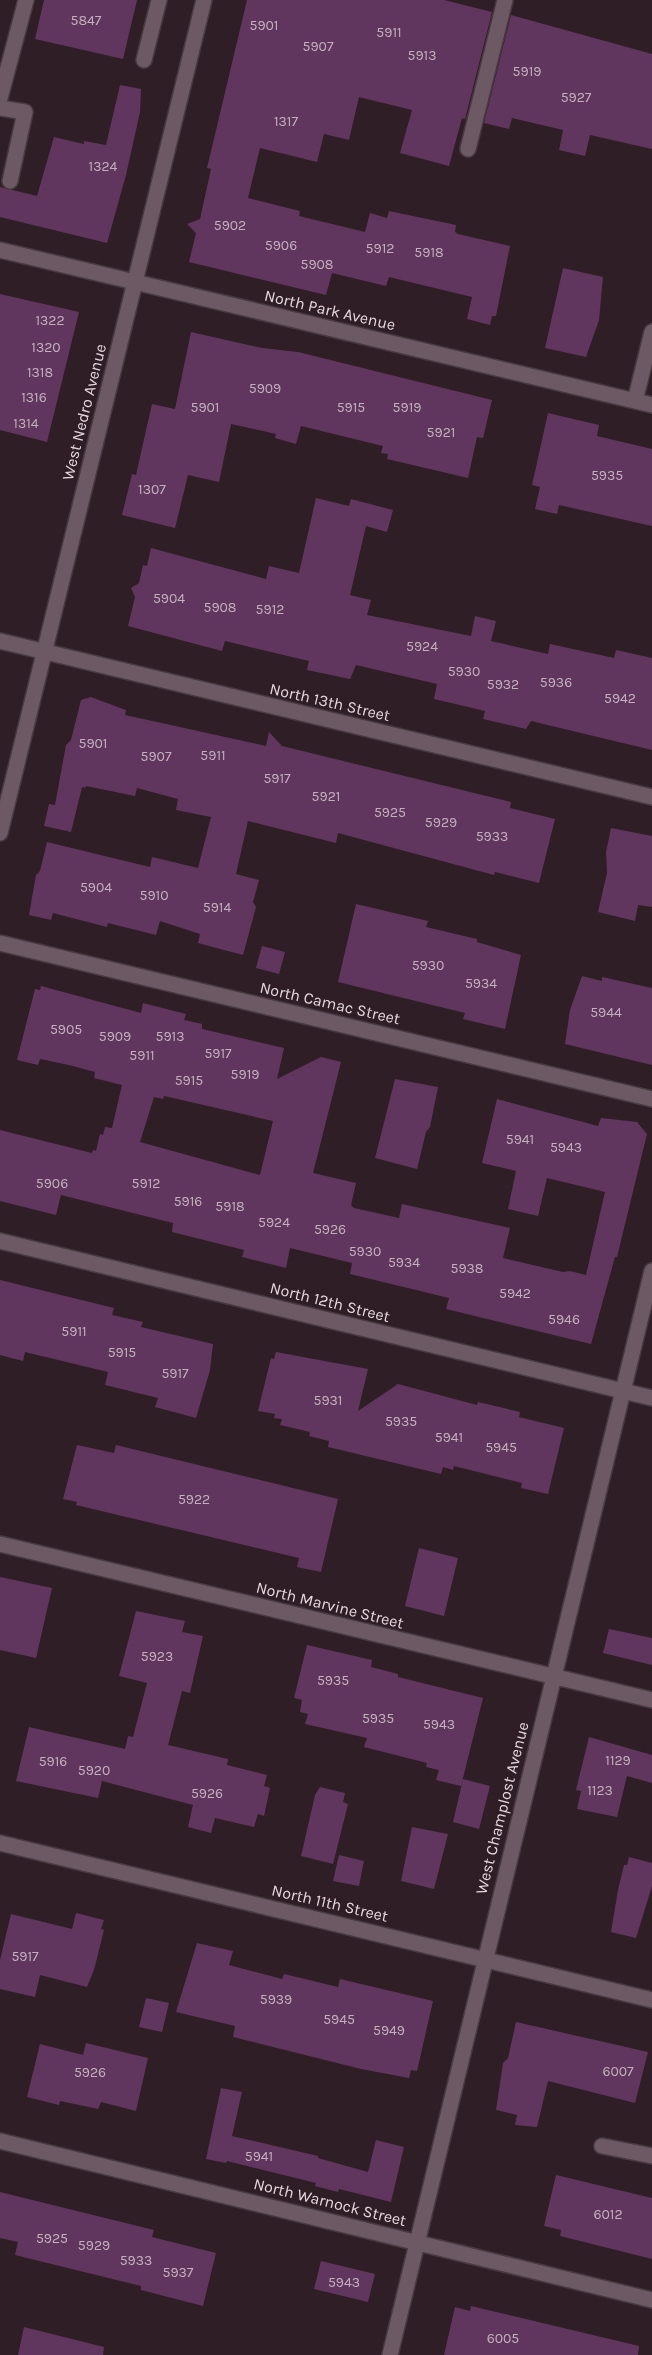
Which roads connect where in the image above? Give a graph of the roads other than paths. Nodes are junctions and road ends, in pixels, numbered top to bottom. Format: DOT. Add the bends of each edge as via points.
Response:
graph roads {
  1 [pos="26,0"];
  2 [pos="159,0"];
  3 [pos="204,0"];
  4 [pos="505,0"];
  5 [pos="144,60"];
  6 [pos="0,98"];
  7 [pos="0,108"];
  8 [pos="468,149"];
  9 [pos="10,181"];
  10 [pos="0,250"];
  11 [pos="135,282"];
  12 [pos="652,332"];
  13 [pos="635,401"];
  14 [pos="652,405"];
  15 [pos="0,641"];
  16 [pos="43,652"];
  17 [pos="652,797"];
  18 [pos="0,833"];
  19 [pos="0,943"];
  20 [pos="652,1099"];
  21 [pos="0,1241"];
  22 [pos="652,1271"];
  23 [pos="623,1392"];
  24 [pos="652,1398"];
  25 [pos="0,1544"];
  26 [pos="553,1677"];
  27 [pos="652,1700"];
  28 [pos="0,1843"];
  29 [pos="484,1959"];
  30 [pos="652,2000"];
  31 [pos="0,2141"];
  32 [pos="602,2146"];
  33 [pos="652,2156"];
  34 [pos="416,2241"];
  35 [pos="652,2300"];
  36 [pos="390,2355"];
  1 -- 6 [label="street"];
  2 -- 5 [label="street"];
  3 -- 11 [label="street, West Nedro Avenue"];
  4 -- 8 [label="street"];
  7 -- 9 [label="street" via="25,112"];
  10 -- 11 [label="street, North Park Avenue"];
  11 -- 13 [label="street, North Park Avenue"];
  11 -- 16 [label="street, West Nedro Avenue"];
  12 -- 13 [label="street"];
  13 -- 14 [label="street, North Park Avenue"];
  15 -- 16 [label="street, North 13th Street"];
  16 -- 17 [label="street, North 13th Street"];
  16 -- 18 [label="street, West Nedro Avenue"];
  19 -- 20 [label="street, North Camac Street"];
  21 -- 23 [label="street, North 12th Street"];
  22 -- 23 [label="street, West Champlost Avenue"];
  23 -- 24 [label="street, North 12th Street"];
  23 -- 26 [label="street, West Champlost Avenue"];
  25 -- 26 [label="street, North Marvine Street"];
  26 -- 27 [label="street, North Marvine Street"];
  26 -- 29 [label="street, West Champlost Avenue"];
  28 -- 29 [label="street, North 11th Street"];
  29 -- 30 [label="street, North 11th Street"];
  29 -- 34 [label="street, West Champlost Avenue"];
  31 -- 34 [label="street, North Warnock Street"];
  32 -- 33 [label="street"];
  34 -- 35 [label="street, North Warnock Street"];
  34 -- 36 [label="street, West Champlost Avenue"];
}
